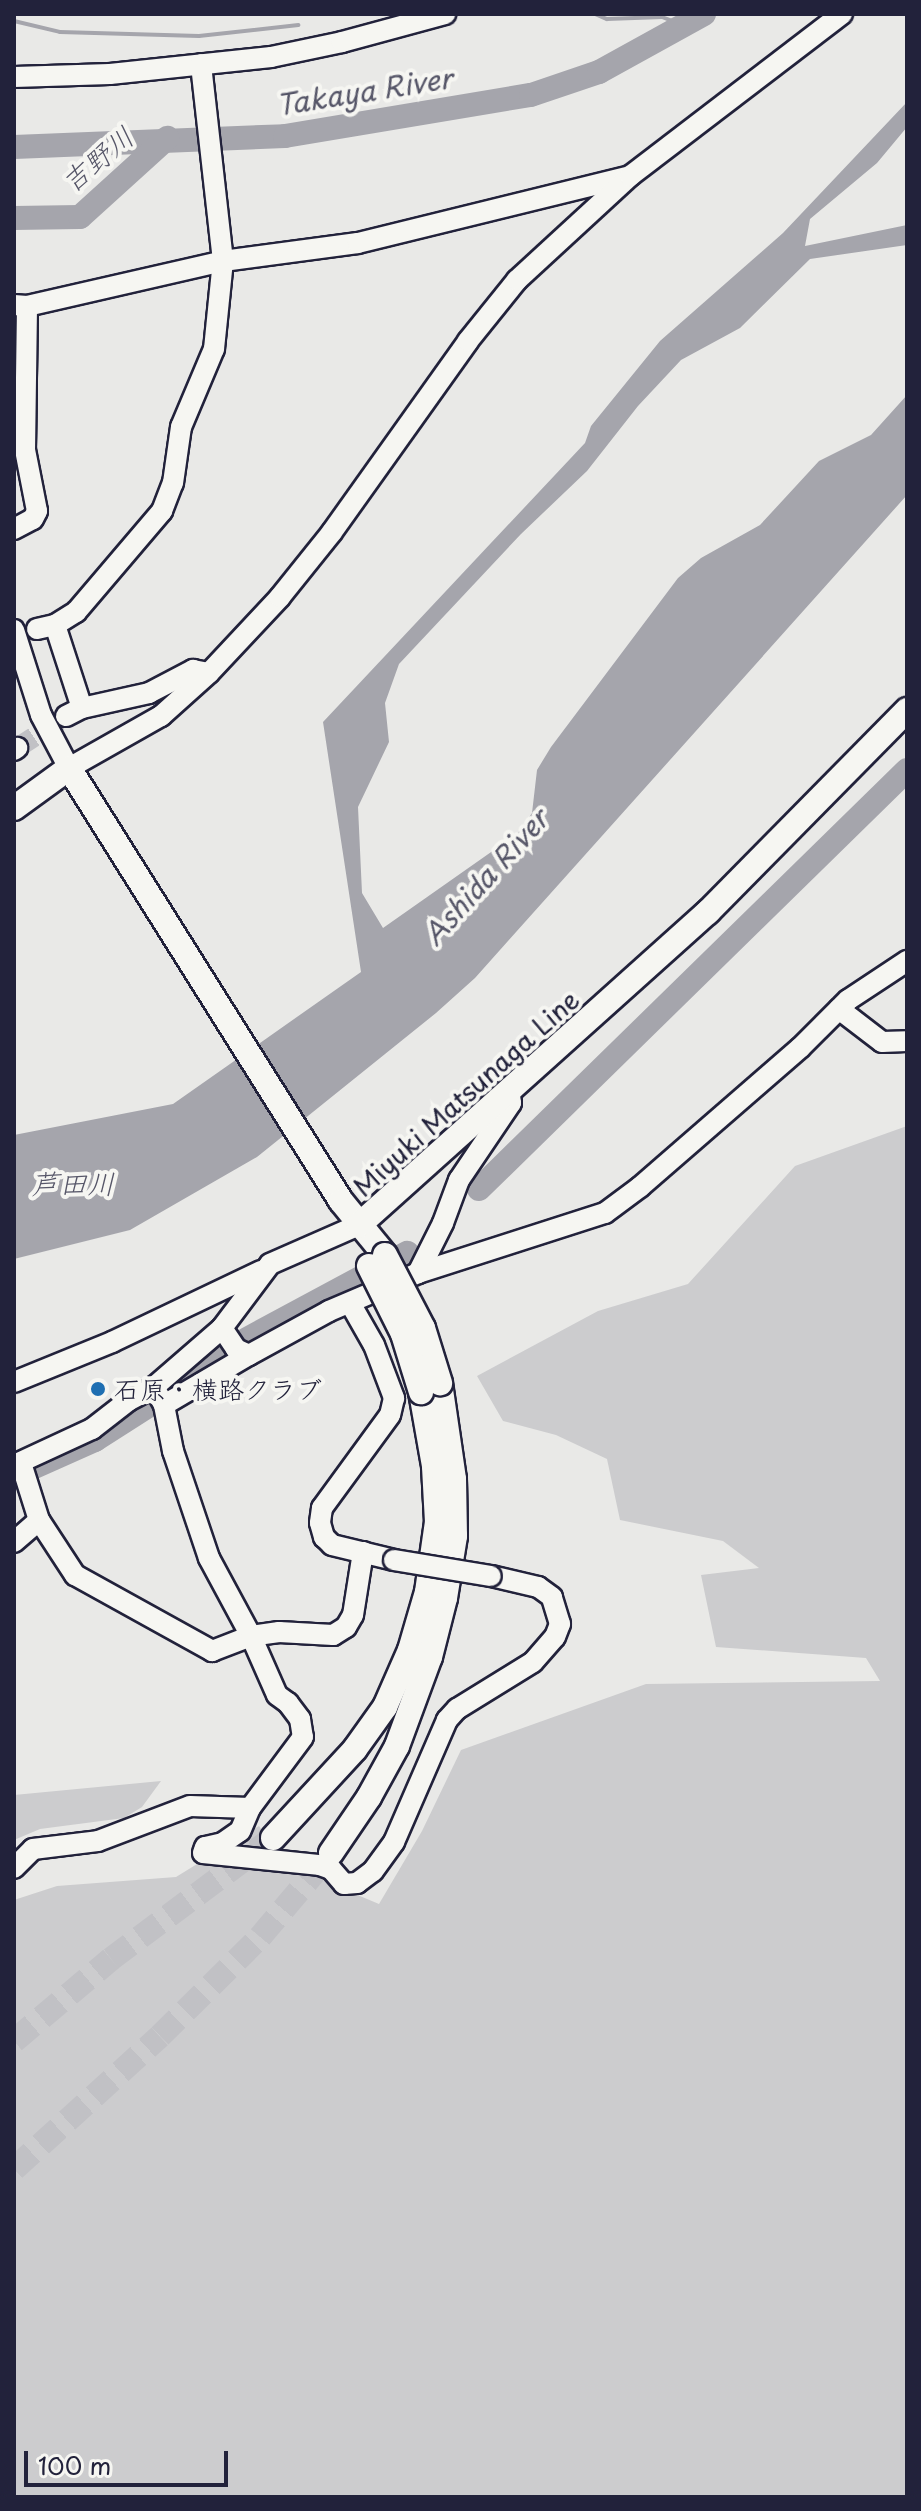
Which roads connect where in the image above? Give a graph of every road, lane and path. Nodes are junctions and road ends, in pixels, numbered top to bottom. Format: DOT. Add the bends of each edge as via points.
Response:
graph roads {
  1 [pos="445,14"];
  2 [pos="842,14"];
  3 [pos="375,24"];
  4 [pos="201,64"];
  5 [pos="14,77"];
  6 [pos="630,176"];
  7 [pos="222,258"];
  8 [pos="21,305"];
  9 [pos="14,529"];
  10 [pos="14,630"];
  11 [pos="209,673"];
  12 [pos="907,710"];
  13 [pos="69,768"];
  14 [pos="14,808"];
  15 [pos="907,961"];
  16 [pos="839,1009"];
  17 [pos="907,1041"];
  18 [pos="509,1088"];
  19 [pos="359,1225"];
  20 [pos="261,1271"];
  21 [pos="418,1273"];
  22 [pos="350,1303"];
  23 [pos="222,1328"];
  24 [pos="249,1355"];
  25 [pos="14,1382"];
  26 [pos="430,1388"];
  27 [pos="159,1396"];
  28 [pos="21,1468"];
  29 [pos="39,1520"];
  30 [pos="14,1542"];
  31 [pos="363,1552"];
  32 [pos="251,1636"];
  33 [pos="250,1808"];
  34 [pos="273,1838"];
  35 [pos="331,1853"];
  36 [pos="14,1868"];
  1 -- 3 [label="street"];
  2 -- 6 [label="street"];
  3 -- 4 [label="street" via="271,57"];
  4 -- 5 [label="street"];
  4 -- 7 [label="street"];
  6 -- 7 [label="street" via="358,243"];
  6 -- 11 [label="street" via="517,280 332,532"];
  7 -- 8 [label="street"];
  7 -- 11 [label="street" via="214,349 181,427 173,483 162,511 76,612 46,627 74,712 149,693 193,670"];
  8 -- 9 [label="street" via="25,450 37,511"];
  10 -- 13 [label="street" via="41,715"];
  11 -- 13 [label="street" via="161,716"];
  12 -- 18 [label="main road, Miyuki Matsunaga Line" via="708,912"];
  13 -- 14 [label="main road"];
  13 -- 19 [label="main road, Miyuki Matsunaga Line"];
  15 -- 16 [label="street"];
  16 -- 17 [label="street" via="882,1042"];
  16 -- 21 [label="street" via="605,1213"];
  18 -- 19 [label="main road, Miyuki Matsunaga Line"];
  18 -- 21 [label="street" via="511,1103 459,1180"];
  19 -- 20 [label="street" via="280,1257"];
  19 -- 26 [label="main road, bridge"];
  20 -- 23 [label="street"];
  20 -- 25 [label="street"];
  21 -- 22 [label="street"];
  22 -- 24 [label="street"];
  22 -- 31 [label="street" via="374,1345 394,1398 390,1415 322,1508 320,1523 332,1545"];
  23 -- 24 [label="street" via="236,1349"];
  23 -- 27 [label="street"];
  24 -- 27 [label="street"];
  26 -- 34 [label="main road" via="437,1522 427,1592 410,1650 385,1707 355,1749"];
  26 -- 35 [label="main road" via="454,1479 455,1536 445,1598 397,1746"];
  27 -- 28 [label="street"];
  27 -- 32 [label="street" via="209,1558"];
  28 -- 29 [label="street"];
  29 -- 30 [label="street"];
  29 -- 32 [label="street" via="75,1575 95,1587 212,1651"];
  31 -- 32 [label="street" via="353,1615 346,1627 333,1635"];
  31 -- 33 [label="street, bridge" via="538,1587 552,1597 560,1624 555,1637 533,1662 447,1720 394,1842 357,1883 344,1884 320,1865 203,1853 205,1847 240,1831"];
  32 -- 33 [label="street" via="277,1695 300,1719 303,1737"];
  33 -- 36 [label="street" via="190,1806 98,1841 33,1849"];
}
